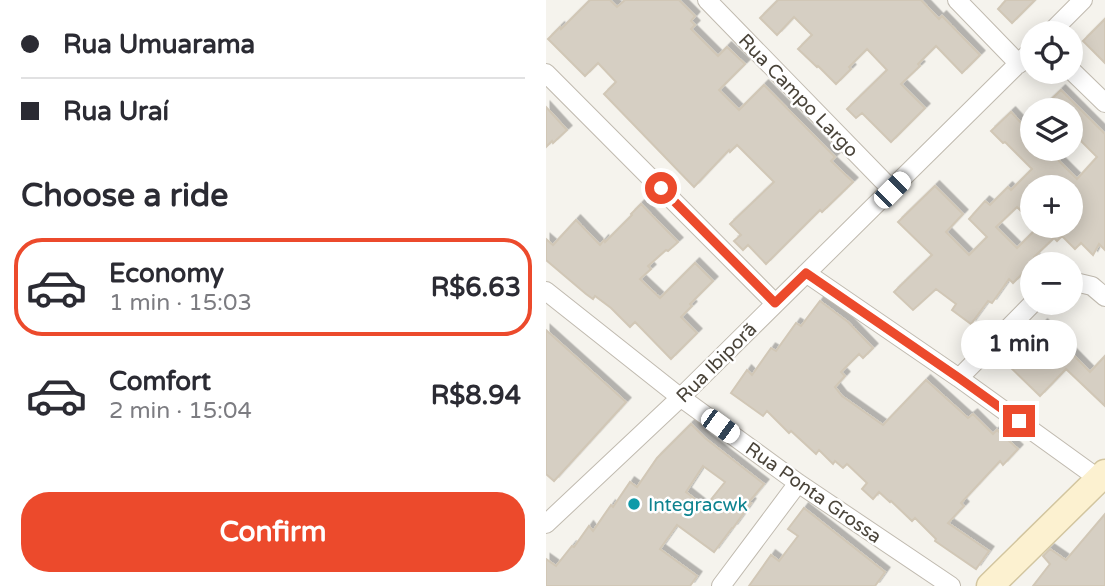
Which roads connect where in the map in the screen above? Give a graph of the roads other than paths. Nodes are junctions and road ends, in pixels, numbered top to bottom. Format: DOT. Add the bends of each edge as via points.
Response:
graph roads {
  1 [pos="707,0"];
  2 [pos="957,0"];
  3 [pos="1083,0"];
  4 [pos="1062,21"];
  5 [pos="1019,64"];
  6 [pos="546,74"];
  7 [pos="1083,82"];
  8 [pos="1105,103"];
  9 [pos="892,190"];
  10 [pos="806,273"];
  11 [pos="1083,284"];
  12 [pos="546,291"];
  13 [pos="1105,297"];
  14 [pos="775,303"];
  15 [pos="1020,315"];
  16 [pos="959,378"];
  17 [pos="681,397"];
  18 [pos="1102,476"];
  19 [pos="799,483"];
  20 [pos="546,524"];
  21 [pos="721,586"];
  22 [pos="951,586"];
  23 [pos="990,586"];
  1 -- 9 [label="street, Rua Campo Largo"];
  2 -- 5 [label="street"];
  3 -- 4 [label="street"];
  5 -- 9 [label="street, Rua Ibiporã"];
  6 -- 14 [label="street"];
  7 -- 8 [label="street"];
  9 -- 10 [label="street, Rua Ibiporã"];
  10 -- 14 [label="street, Rua Ibiporã"];
  10 -- 16 [label="street"];
  11 -- 13 [label="street"];
  12 -- 17 [label="street, Rua Ponta Grossa"];
  14 -- 17 [label="street, Rua Ibiporã"];
  15 -- 16 [label="street"];
  16 -- 18 [label="street"];
  17 -- 19 [label="street, Rua Ponta Grossa"];
  17 -- 20 [label="street, Rua Ibiporã"];
  18 -- 23 [label="street"];
  19 -- 21 [label="street"];
  19 -- 22 [label="street, Rua Ponta Grossa"];
}
